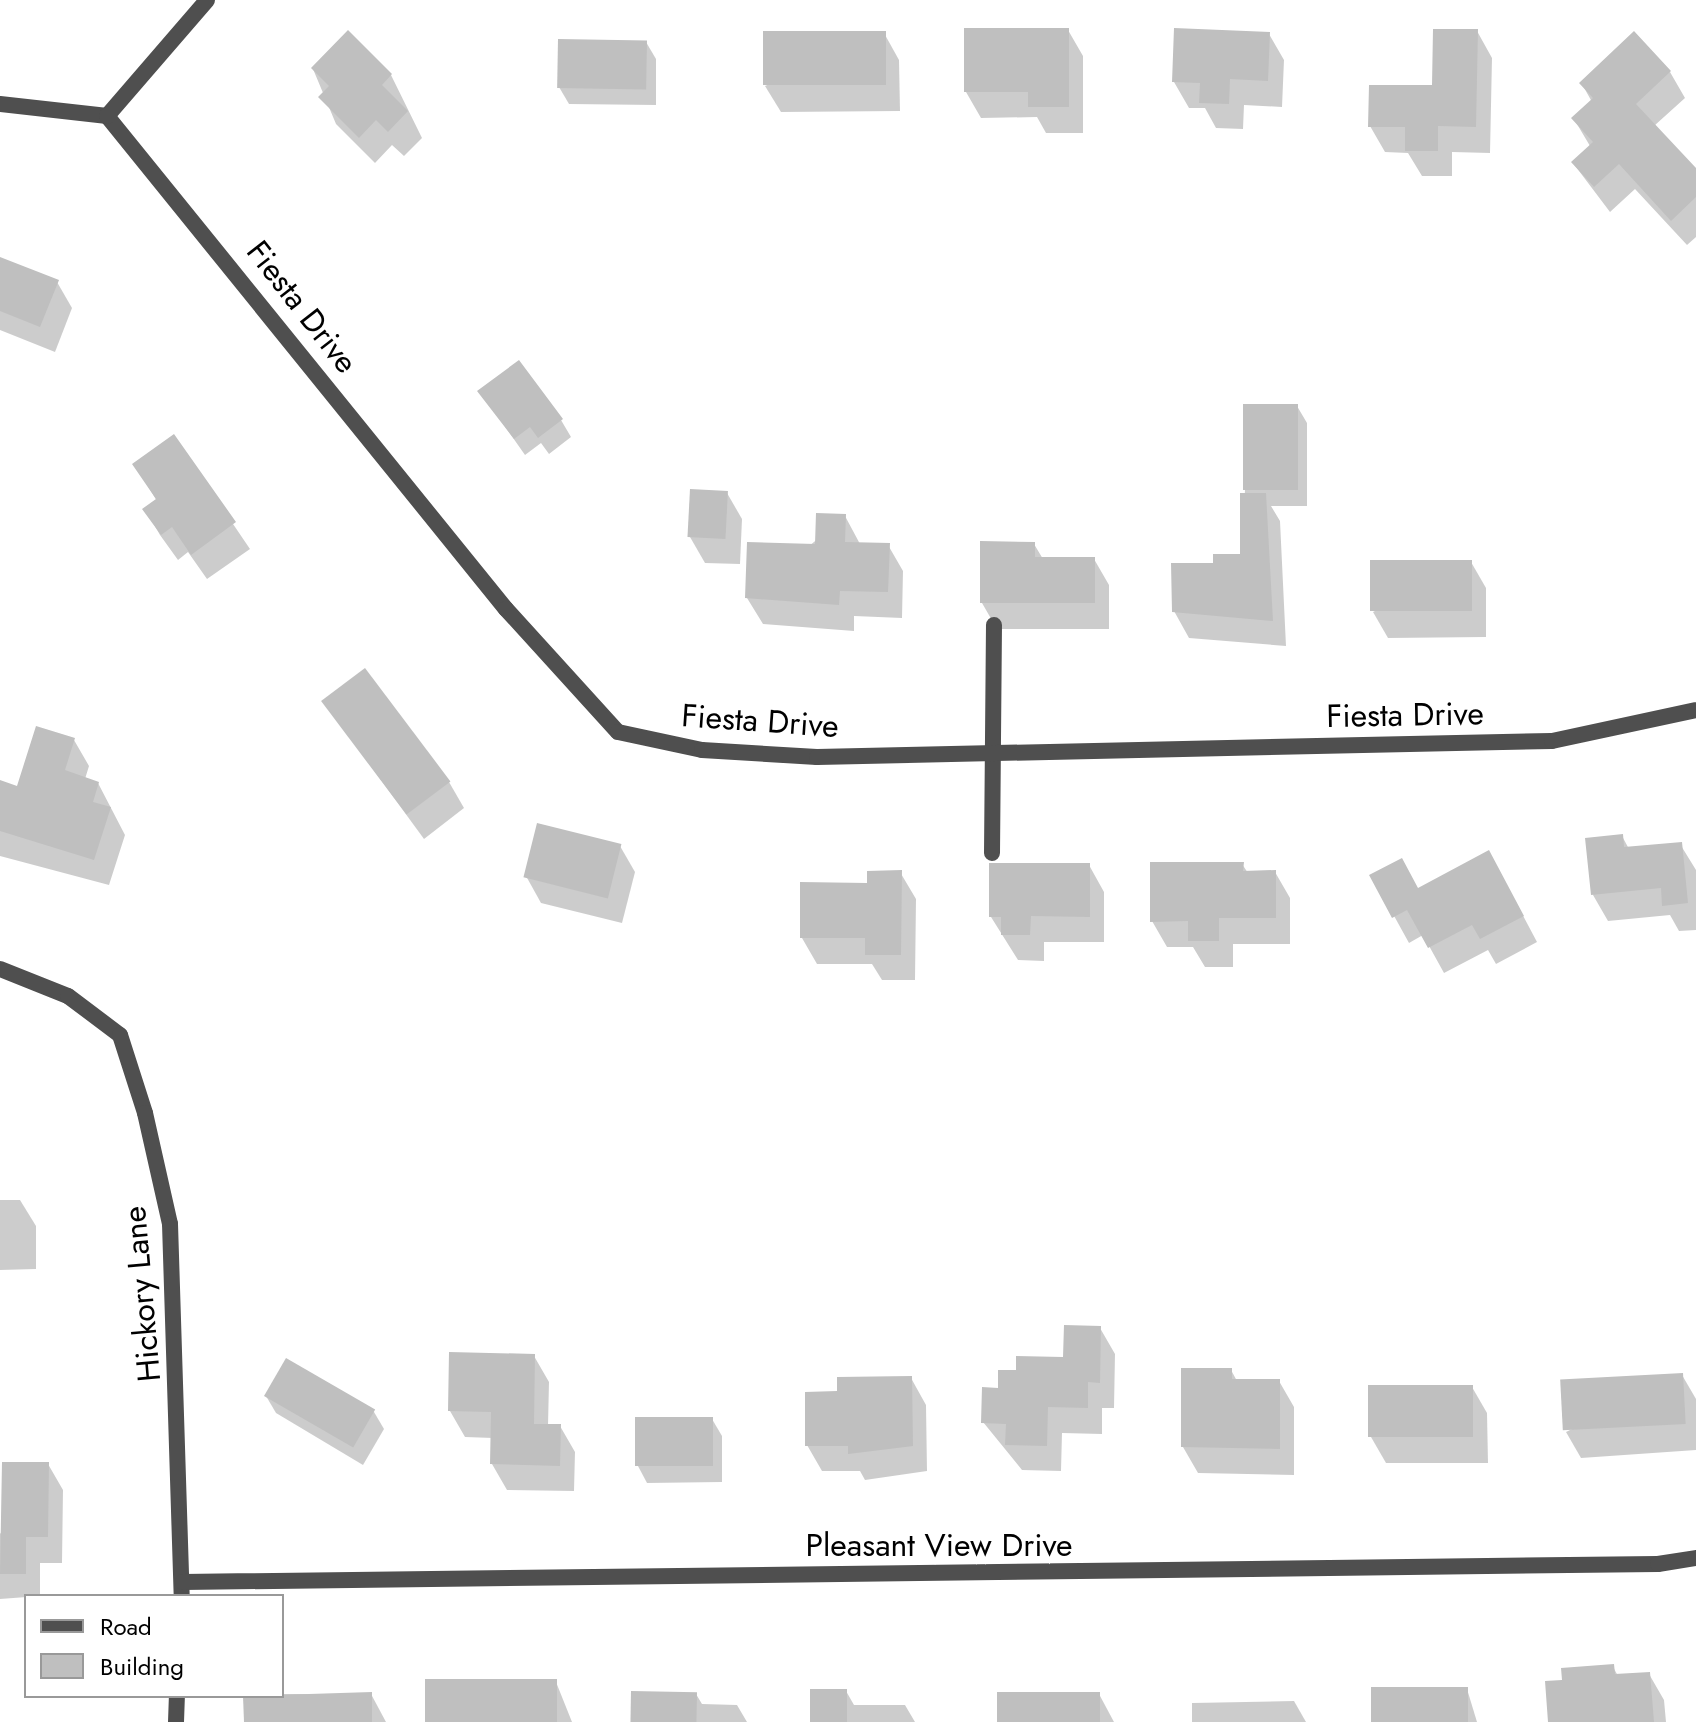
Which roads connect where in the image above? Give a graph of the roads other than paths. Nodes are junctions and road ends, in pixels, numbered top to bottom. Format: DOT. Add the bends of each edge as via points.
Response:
graph roads {
  1 [pos="207,0"];
  2 [pos="0,104"];
  3 [pos="107,116"];
  4 [pos="994,625"];
  5 [pos="1696,710"];
  6 [pos="989,752"];
  7 [pos="992,853"];
  8 [pos="0,969"];
  9 [pos="1696,1558"];
  10 [pos="182,1589"];
  11 [pos="177,1698"];
  12 [pos="176,1722"];
  1 -- 3 [label="street"];
  2 -- 3 [label="street"];
  3 -- 6 [label="street, Fiesta Drive" via="506,609 618,732 702,750 817,757"];
  4 -- 6 [label="street"];
  5 -- 6 [label="street, Fiesta Drive" via="1552,741"];
  6 -- 7 [label="street"];
  8 -- 10 [label="street, Hickory Lane" via="68,996 120,1035 145,1113 170,1224"];
  9 -- 10 [label="street, Pleasant View Drive" via="1658,1564"];
  11 -- 12 [label="street"];
}
